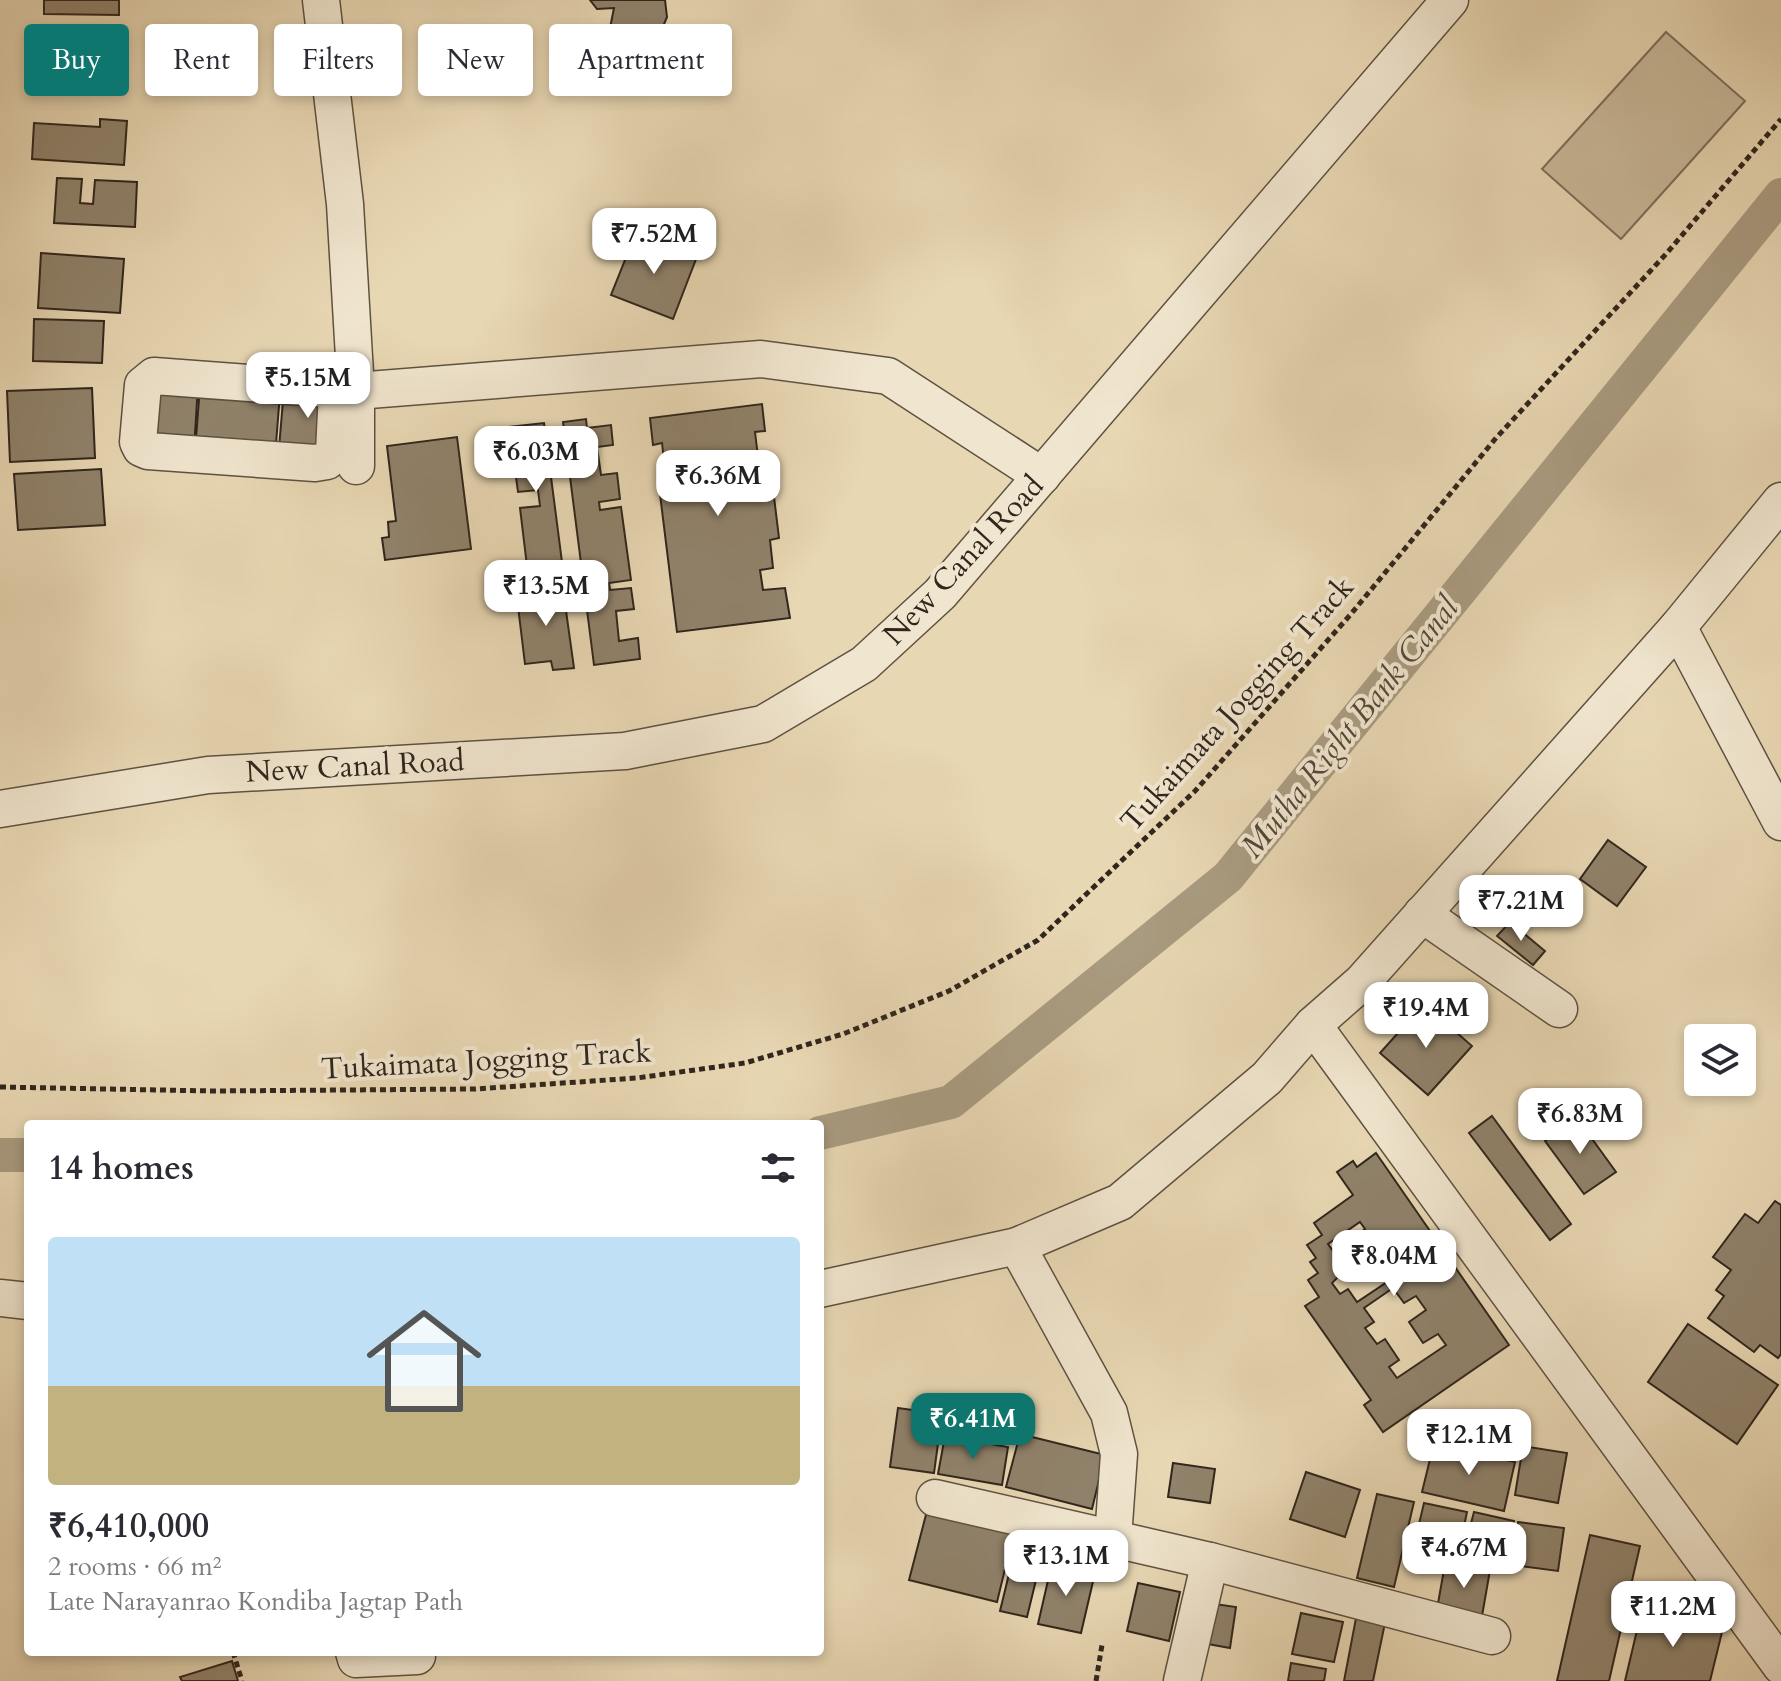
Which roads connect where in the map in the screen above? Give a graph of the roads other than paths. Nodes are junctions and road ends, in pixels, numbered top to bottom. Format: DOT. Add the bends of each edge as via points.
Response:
graph roads {
  1 [pos="321,0"];
  2 [pos="1450,0"];
  3 [pos="347,390"];
  4 [pos="356,466"];
  5 [pos="1042,476"];
  6 [pos="1781,501"];
  7 [pos="1678,627"];
  8 [pos="0,809"];
  9 [pos="1781,822"];
  10 [pos="1422,914"];
  11 [pos="1559,1009"];
  12 [pos="1313,1025"];
  13 [pos="1017,1246"];
  14 [pos="824,1288"];
  15 [pos="0,1298"];
  16 [pos="24,1301"];
  17 [pos="935,1498"];
  18 [pos="1113,1538"];
  19 [pos="1210,1561"];
  20 [pos="1492,1636"];
  21 [pos="355,1656"];
  22 [pos="417,1656"];
  23 [pos="1781,1666"];
  24 [pos="1182,1681"];
  1 -- 3 [label="street" via="345,204"];
  2 -- 5 [label="street, New Canal Road"];
  3 -- 3 [label="street" via="154,376 143,385 138,442 148,451 327,461 334,453"];
  3 -- 4 [label="street"];
  3 -- 5 [label="street" via="761,359 888,376"];
  5 -- 8 [label="street, New Canal Road" via="940,594 864,664 763,724 625,751 208,775"];
  6 -- 7 [label="street"];
  7 -- 9 [label="street"];
  7 -- 10 [label="street"];
  10 -- 11 [label="street"];
  10 -- 12 [label="street" via="1362,982"];
  12 -- 13 [label="street" via="1267,1078 1120,1202"];
  12 -- 23 [label="street"];
  13 -- 14 [label="street"];
  13 -- 18 [label="street" via="1109,1413 1119,1454"];
  15 -- 16 [label="street"];
  17 -- 18 [label="street"];
  18 -- 19 [label="street"];
  19 -- 20 [label="street"];
  19 -- 24 [label="street"];
  21 -- 22 [label="street"];
}
